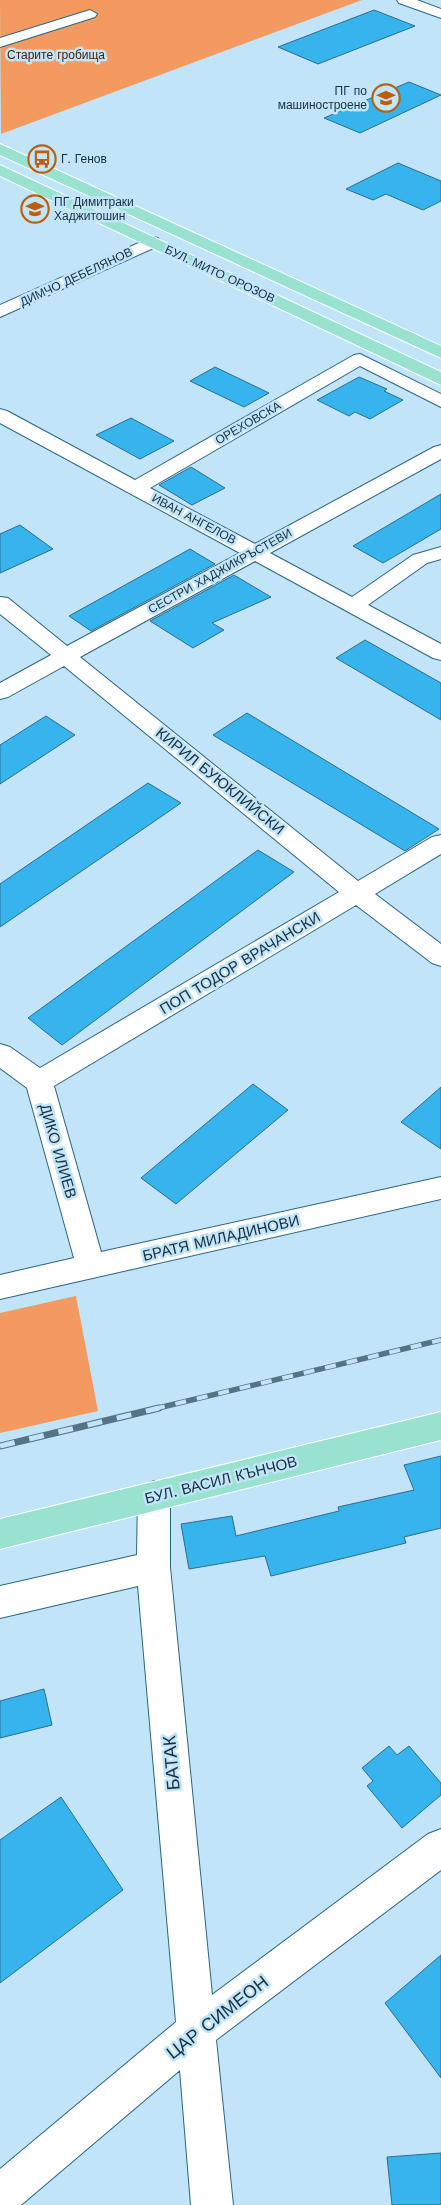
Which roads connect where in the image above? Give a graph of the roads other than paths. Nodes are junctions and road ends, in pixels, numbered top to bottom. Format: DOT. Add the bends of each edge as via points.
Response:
graph roads {
  1 [pos="404,0"];
  2 [pos="90,14"];
  3 [pos="441,14"];
  4 [pos="0,43"];
  5 [pos="0,149"];
  6 [pos="0,170"];
  7 [pos="152,242"];
  8 [pos="0,312"];
  9 [pos="441,353"];
  10 [pos="441,379"];
  11 [pos="441,401"];
  12 [pos="0,414"];
  13 [pos="441,451"];
  14 [pos="136,488"];
  15 [pos="255,552"];
  16 [pos="441,553"];
  17 [pos="0,604"];
  18 [pos="353,606"];
  19 [pos="441,653"];
  20 [pos="66,656"];
  21 [pos="0,692"];
  22 [pos="441,843"];
  23 [pos="358,894"];
  24 [pos="441,957"];
  25 [pos="0,1054"];
  26 [pos="39,1082"];
  27 [pos="441,1188"];
  28 [pos="91,1267"];
  29 [pos="0,1287"];
  30 [pos="441,1426"];
  31 [pos="154,1496"];
  32 [pos="0,1534"];
  33 [pos="153,1567"];
  34 [pos="0,1602"];
  35 [pos="441,1847"];
  36 [pos="196,2030"];
  37 [pos="0,2196"];
  38 [pos="212,2205"];
  1 -- 3 [label="street"];
  2 -- 4 [label="street"];
  5 -- 9 [label="main road, БУЛ. МИТО ОРОЗОВ"];
  6 -- 7 [label="main road, БУЛ. МИТО ОРОЗОВ"];
  7 -- 8 [label="street, ДИМЧО ДЕБЕЛЯНОВ"];
  7 -- 10 [label="main road, БУЛ. МИТО ОРОЗОВ"];
  11 -- 14 [label="street, ОРЕХОВСКА" via="360,359"];
  12 -- 14 [label="street, ИВАН АНГЕЛОВ"];
  13 -- 15 [label="street, СЕСТРИ ХАДЖИКРЪСТЕВИ"];
  14 -- 15 [label="street, ИВАН АНГЕЛОВ"];
  15 -- 18 [label="street, ИВАН АНГЕЛОВ"];
  15 -- 20 [label="street, СЕСТРИ ХАДЖИКРЪСТЕВИ"];
  16 -- 18 [label="street" via="420,559"];
  17 -- 20 [label="street, КИРИЛ БУЮКЛИЙСКИ"];
  18 -- 19 [label="street, ИВАН АНГЕЛОВ"];
  20 -- 21 [label="street, СЕСТРИ ХАДЖИКРЪСТЕВИ"];
  20 -- 23 [label="street, КИРИЛ БУЮКЛИЙСКИ"];
  22 -- 23 [label="street, ПОП ТОДОР ВРАЧАНСКИ"];
  23 -- 24 [label="street, КИРИЛ БУЮКЛИЙСКИ"];
  23 -- 26 [label="street, ПОП ТОДОР ВРАЧАНСКИ"];
  25 -- 26 [label="street, ДИКО ИЛИЕВ"];
  26 -- 28 [label="street, ДИКО ИЛИЕВ"];
  27 -- 28 [label="street, БРАТЯ МИЛАДИНОВИ"];
  28 -- 29 [label="street, БРАТЯ МИЛАДИНОВИ"];
  30 -- 31 [label="main road, БУЛ. ВАСИЛ КЪНЧОВ"];
  31 -- 32 [label="main road, БУЛ. ВАСИЛ КЪНЧОВ"];
  31 -- 33 [label="street, БАТАК"];
  33 -- 34 [label="street"];
  33 -- 36 [label="street, БАТАК"];
  35 -- 36 [label="street, ЦАР СИМЕОН"];
  36 -- 37 [label="street, ЦАР СИМЕОН"];
  36 -- 38 [label="street, БАТАК"];
}
